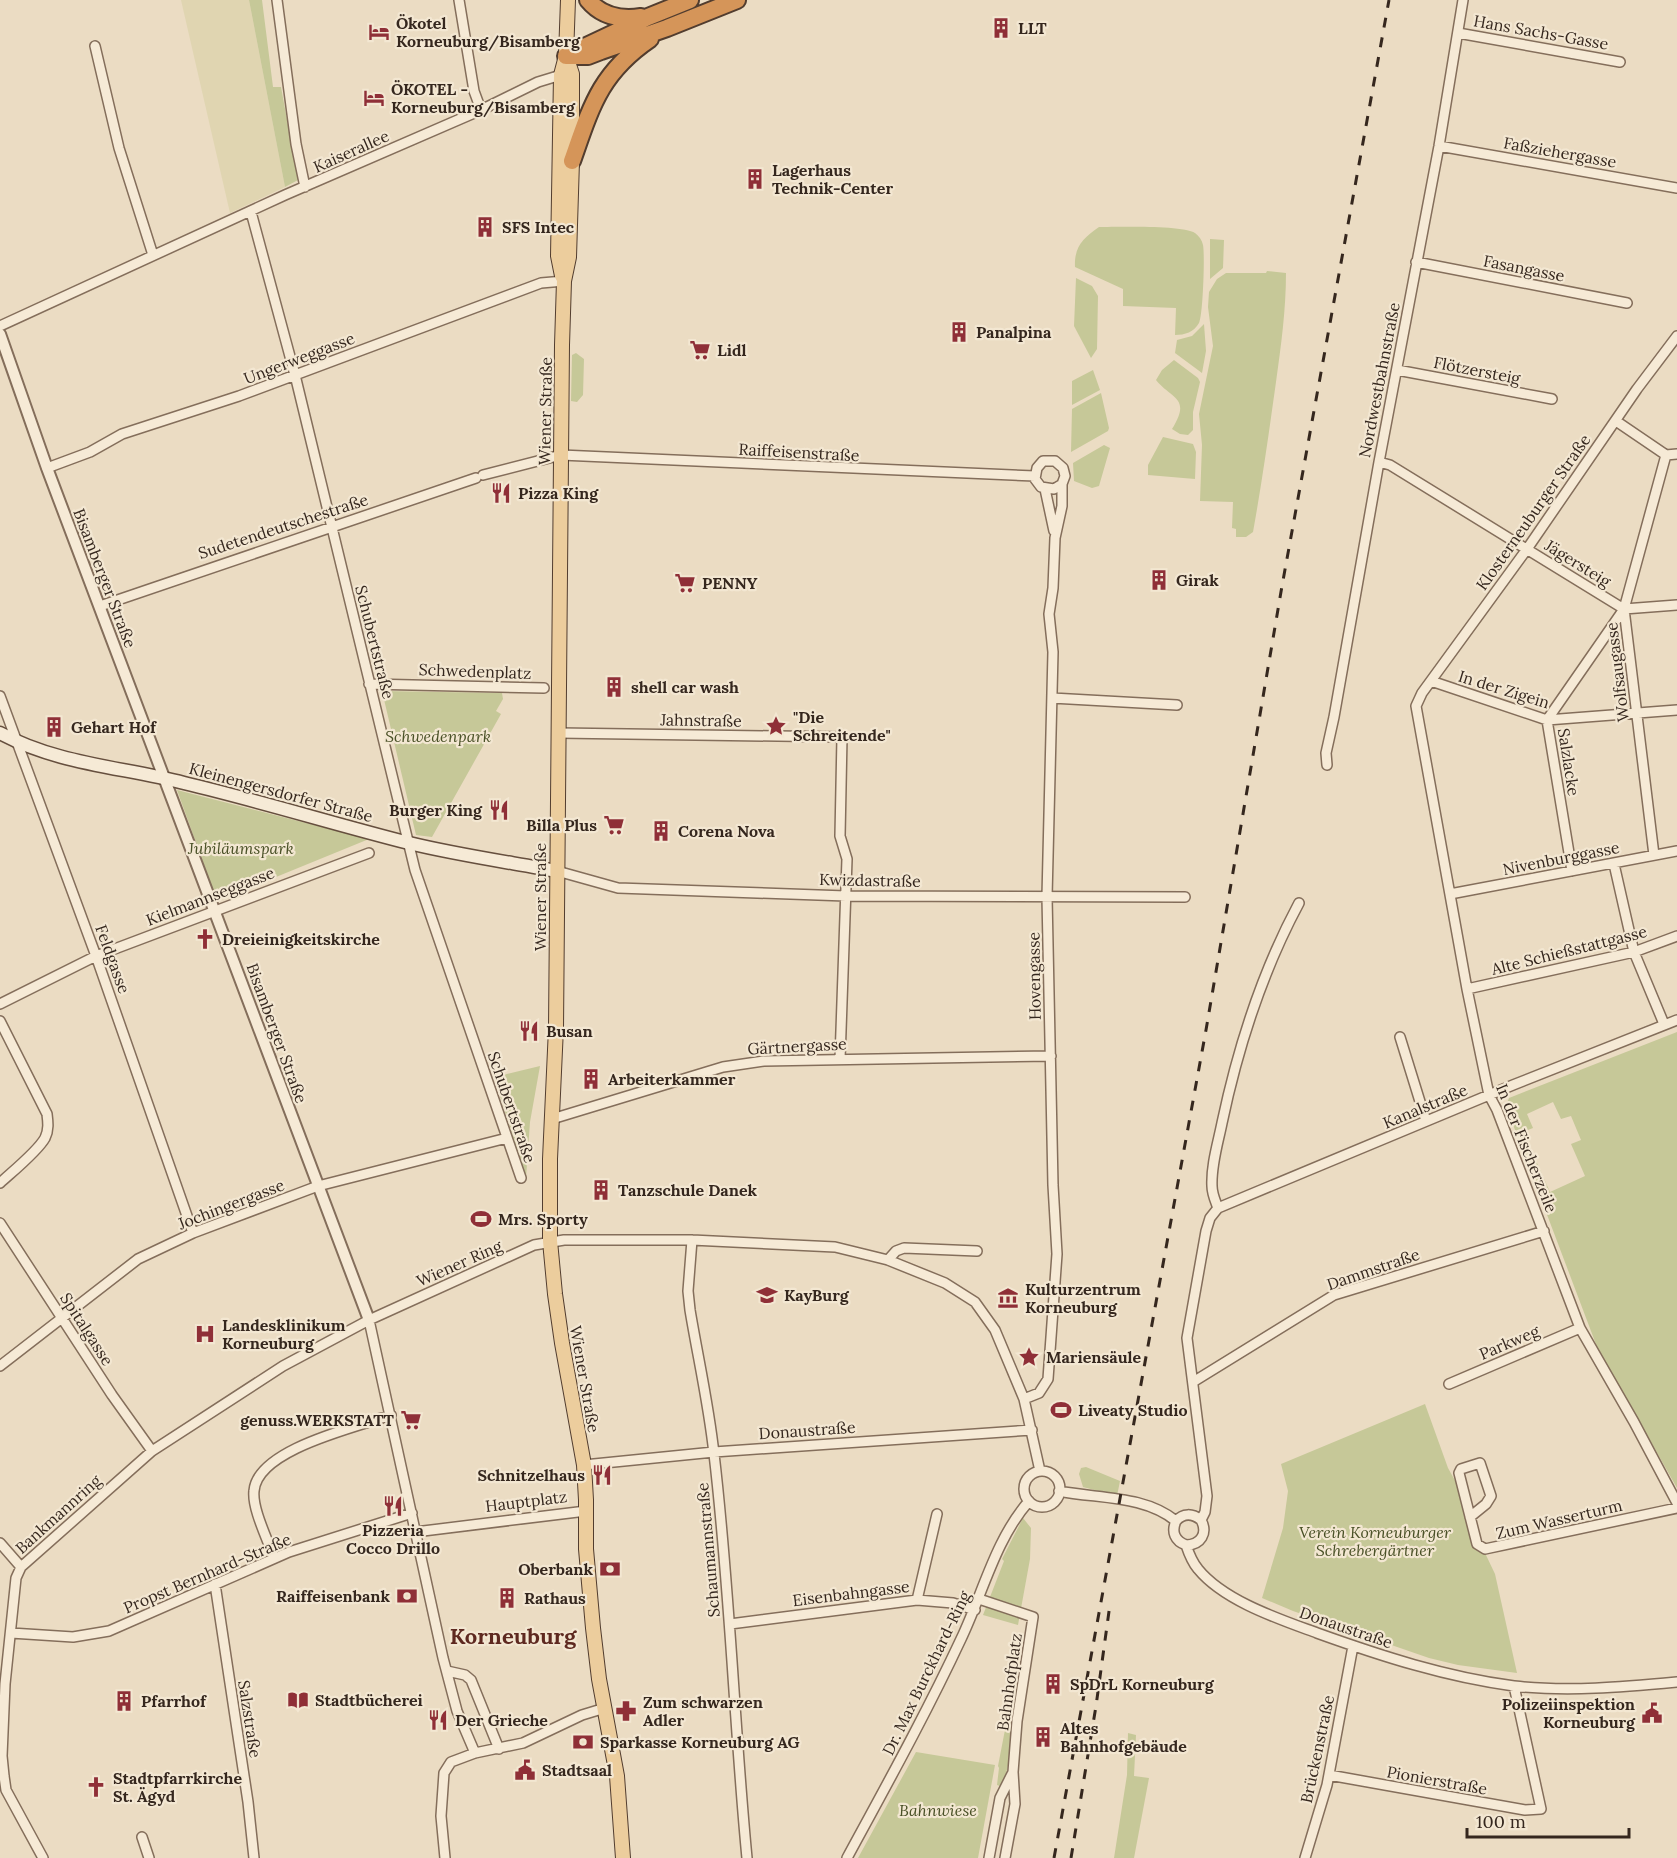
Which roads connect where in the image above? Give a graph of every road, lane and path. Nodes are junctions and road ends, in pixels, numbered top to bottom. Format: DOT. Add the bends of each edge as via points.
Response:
graph roads {
  1 [pos="277,0"];
  2 [pos="459,0"];
  3 [pos="568,0"];
  4 [pos="588,0"];
  5 [pos="690,0"];
  6 [pos="737,0"];
  7 [pos="1463,0"];
  8 [pos="648,17"];
  9 [pos="667,28"];
  10 [pos="1458,33"];
  11 [pos="94,46"];
  12 [pos="566,56"];
  13 [pos="1620,62"];
  14 [pos="556,76"];
  15 [pos="481,110"];
  16 [pos="1438,146"];
  17 [pos="572,161"];
  18 [pos="305,187"];
  19 [pos="1677,188"];
  20 [pos="251,212"];
  21 [pos="153,255"];
  22 [pos="1416,262"];
  23 [pos="564,281"];
  24 [pos="1627,303"];
  25 [pos="0,326"];
  26 [pos="0,334"];
  27 [pos="1677,336"];
  28 [pos="1397,370"];
  29 [pos="295,375"];
  30 [pos="1552,399"];
  31 [pos="1616,421"];
  32 [pos="1677,454"];
  33 [pos="561,455"];
  34 [pos="1666,455"];
  35 [pos="1379,462"];
  36 [pos="47,468"];
  37 [pos="1035,476"];
  38 [pos="1062,484"];
  39 [pos="1045,489"];
  40 [pos="332,526"];
  41 [pos="1055,538"];
  42 [pos="1527,549"];
  43 [pos="1677,605"];
  44 [pos="100,606"];
  45 [pos="1624,609"];
  46 [pos="1431,681"];
  47 [pos="369,684"];
  48 [pos="544,688"];
  49 [pos="0,696"];
  50 [pos="1052,698"];
  51 [pos="1178,705"];
  52 [pos="1416,706"];
  53 [pos="1677,710"];
  54 [pos="1636,712"];
  55 [pos="1546,720"];
  56 [pos="0,733"];
  57 [pos="559,733"];
  58 [pos="17,742"];
  59 [pos="1327,765"];
  60 [pos="165,778"];
  61 [pos="409,843"];
  62 [pos="1677,851"];
  63 [pos="369,853"];
  64 [pos="1654,855"];
  65 [pos="1614,864"];
  66 [pos="557,871"];
  67 [pos="1572,871"];
  68 [pos="1450,894"];
  69 [pos="846,896"];
  70 [pos="1047,897"];
  71 [pos="1185,897"];
  72 [pos="1299,903"];
  73 [pos="215,910"];
  74 [pos="1677,936"];
  75 [pos="1634,952"];
  76 [pos="96,956"];
  77 [pos="1467,990"];
  78 [pos="0,991"];
  79 [pos="2,1003"];
  80 [pos="1677,1020"];
  81 [pos="0,1021"];
  82 [pos="1664,1024"];
  83 [pos="1400,1037"];
  84 [pos="1051,1056"];
  85 [pos="840,1059"];
  86 [pos="1489,1095"];
  87 [pos="552,1119"];
  88 [pos="1426,1121"];
  89 [pos="507,1138"];
  90 [pos="521,1178"];
  91 [pos="0,1183"];
  92 [pos="318,1186"];
  93 [pos="1218,1208"];
  94 [pos="0,1223"];
  95 [pos="1544,1231"];
  96 [pos="193,1233"];
  97 [pos="692,1240"];
  98 [pos="550,1241"];
  99 [pos="977,1251"];
  100 [pos="888,1260"];
  101 [pos="62,1317"];
  102 [pos="369,1320"];
  103 [pos="1580,1328"];
  104 [pos="0,1366"];
  105 [pos="1193,1382"];
  106 [pos="1449,1384"];
  107 [pos="1024,1400"];
  108 [pos="391,1415"];
  109 [pos="1032,1430"];
  110 [pos="152,1451"];
  111 [pos="714,1452"];
  112 [pos="584,1466"];
  113 [pos="1040,1471"];
  114 [pos="1059,1491"];
  115 [pos="1029,1501"];
  116 [pos="1677,1506"];
  117 [pos="586,1511"];
  118 [pos="412,1513"];
  119 [pos="937,1514"];
  120 [pos="1470,1517"];
  121 [pos="1201,1520"];
  122 [pos="1176,1521"];
  123 [pos="415,1532"];
  124 [pos="0,1543"];
  125 [pos="1186,1545"];
  126 [pos="274,1558"];
  127 [pos="21,1567"];
  128 [pos="214,1584"];
  129 [pos="979,1599"];
  130 [pos="917,1600"];
  131 [pos="975,1610"];
  132 [pos="730,1624"];
  133 [pos="11,1633"];
  134 [pos="1353,1646"];
  135 [pos="447,1671"];
  136 [pos="1677,1682"];
  137 [pos="3,1685"];
  138 [pos="1514,1686"];
  139 [pos="605,1708"];
  140 [pos="499,1749"];
  141 [pos="470,1754"];
  142 [pos="1013,1772"];
  143 [pos="1329,1775"];
  144 [pos="142,1837"];
  145 [pos="43,1858"];
  146 [pos="149,1858"];
  147 [pos="254,1858"];
  148 [pos="445,1858"];
  149 [pos="623,1858"];
  150 [pos="747,1858"];
  151 [pos="847,1858"];
  152 [pos="989,1858"];
  153 [pos="1005,1858"];
  154 [pos="1305,1858"];
  1 -- 18 [label="street"];
  2 -- 15 [label="street" via="474,91"];
  3 -- 12 [label="main road, Wiener Straße"];
  4 -- 8 [label="highway" via="614,17"];
  5 -- 8 [label="highway"];
  6 -- 9 [label="highway"];
  7 -- 10 [label="street, Nordwestbahnstraße"];
  8 -- 12 [label="highway"];
  9 -- 12 [label="highway" via="588,56"];
  9 -- 17 [label="highway" via="637,48 611,73 592,105"];
  10 -- 13 [label="street, Hans Sachs-Gasse"];
  10 -- 16 [label="street, Nordwestbahnstraße"];
  11 -- 21 [label="street"];
  12 -- 14 [label="main road, Wiener Straße"];
  12 -- 17 [label="main road, Wiener Straße" via="572,74"];
  14 -- 15 [label="street, Kaiserallee"];
  14 -- 23 [label="main road, Wiener Straße" via="558,256"];
  15 -- 18 [label="street, Kaiserallee"];
  16 -- 19 [label="street, Faßziehergasse"];
  16 -- 22 [label="street, Nordwestbahnstraße"];
  17 -- 23 [label="main road, Wiener Straße" via="569,257"];
  18 -- 20 [label="street, Kaiserallee"];
  20 -- 21 [label="street, Kaiserallee"];
  20 -- 29 [label="street, Schubertstraße"];
  21 -- 25 [label="street, Kaiserallee"];
  22 -- 24 [label="street, Fasangasse"];
  22 -- 28 [label="street, Nordwestbahnstraße"];
  23 -- 29 [label="street, Ungerweggasse" via="541,283"];
  23 -- 33 [label="main road, Wiener Straße"];
  26 -- 36 [label="street, Bisamberger Straße"];
  27 -- 31 [label="street, Klosterneuburger Straße"];
  28 -- 30 [label="street, Flötzersteig"];
  28 -- 35 [label="street, Nordwestbahnstraße"];
  29 -- 36 [label="street, Ungerweggasse" via="122,434 90,452"];
  29 -- 40 [label="street, Schubertstraße"];
  31 -- 34 [label="street"];
  31 -- 42 [label="street, Klosterneuburger Straße"];
  32 -- 34 [label="street"];
  33 -- 37 [label="street, Raiffeisenstraße"];
  33 -- 40 [label="street, Sudetendeutschestraße" via="479,477"];
  33 -- 57 [label="main road, Wiener Straße"];
  34 -- 45 [label="street, Wolfsaugasse"];
  35 -- 42 [label="street, Jägersteig"];
  35 -- 59 [label="street, Nordwestbahnstraße" via="1326,753"];
  36 -- 44 [label="street, Bisamberger Straße"];
  37 -- 38 [label="street, Hovengasse" via="1041,463 1055,461 1064,472"];
  37 -- 39 [label="street" via="1038,485"];
  38 -- 39 [label="street"];
  38 -- 41 [label="street, Hovengasse"];
  39 -- 41 [label="street, Hovengasse"];
  40 -- 44 [label="street, Sudetendeutschestraße"];
  40 -- 47 [label="street, Schubertstraße"];
  41 -- 50 [label="street, Hovengasse" via="1049,614"];
  42 -- 45 [label="street, Jägersteig"];
  42 -- 46 [label="street, Klosterneuburger Straße"];
  43 -- 45 [label="street"];
  44 -- 60 [label="street, Bisamberger Straße"];
  45 -- 54 [label="street, Wolfsaugasse"];
  45 -- 55 [label="street, Salzlacke"];
  46 -- 52 [label="street, Klosterneuburger Straße"];
  46 -- 55 [label="street, In der Zigein"];
  47 -- 48 [label="street, Schwedenplatz"];
  47 -- 61 [label="street, Schubertstraße"];
  49 -- 58 [label="street, Feldgasse"];
  50 -- 51 [label="street"];
  50 -- 70 [label="street, Hovengasse"];
  52 -- 68 [label="street, In der Fischerzeile"];
  53 -- 54 [label="street, In der Zigein"];
  54 -- 55 [label="street, In der Zigein"];
  54 -- 64 [label="street, Wolfsaugasse"];
  55 -- 67 [label="street, Salzlacke"];
  56 -- 58 [label="main road, Kleinengersdorfer Straße"];
  57 -- 66 [label="main road, Wiener Straße"];
  57 -- 69 [label="street, Jahnstraße" via="842,737 840,836 847,859"];
  58 -- 60 [label="main road, Kleinengersdorfer Straße" via="83,764"];
  58 -- 76 [label="street, Feldgasse"];
  60 -- 61 [label="main road, Kleinengersdorfer Straße"];
  60 -- 73 [label="street, Bisamberger Straße"];
  61 -- 66 [label="main road, Kleinengersdorfer Straße"];
  61 -- 89 [label="street, Schubertstraße"];
  62 -- 64 [label="street, Nivenburggasse"];
  63 -- 73 [label="street, Kielmannseggasse"];
  64 -- 65 [label="street, Nivenburggasse"];
  65 -- 67 [label="street, Nivenburggasse"];
  65 -- 75 [label="street"];
  66 -- 69 [label="street, Kwizdastraße" via="618,888"];
  66 -- 87 [label="main road, Wiener Straße"];
  67 -- 68 [label="street, Nivenburggasse"];
  68 -- 77 [label="street, In der Fischerzeile"];
  69 -- 70 [label="street, Kwizdastraße"];
  69 -- 85 [label="street"];
  70 -- 71 [label="street, Kwizdastraße"];
  70 -- 84 [label="street, Hovengasse"];
  72 -- 93 [label="street" via="1269,966 1235,1069 1212,1177"];
  73 -- 76 [label="street, Kielmannseggasse"];
  73 -- 92 [label="street, Bisamberger Straße"];
  74 -- 75 [label="street, Alte Schießstattgasse"];
  75 -- 77 [label="street, Alte Schießstattgasse"];
  75 -- 82 [label="street"];
  76 -- 79 [label="street, Kielmannseggasse"];
  76 -- 96 [label="street, Feldgasse"];
  77 -- 86 [label="street, In der Fischerzeile"];
  78 -- 79 [label="street"];
  80 -- 82 [label="street, Kanalstraße"];
  81 -- 91 [label="street" via="47,1114 48,1127 45,1139"];
  82 -- 86 [label="street, Kanalstraße"];
  83 -- 88 [label="street"];
  84 -- 85 [label="street, Gärtnergasse"];
  84 -- 107 [label="street, Hovengasse" via="1056,1277 1048,1379 1039,1393"];
  85 -- 87 [label="street, Gärtnergasse" via="723,1067"];
  86 -- 88 [label="street, Kanalstraße"];
  86 -- 95 [label="street, In der Fischerzeile"];
  87 -- 98 [label="main road, Wiener Straße"];
  88 -- 93 [label="street, Kanalstraße"];
  89 -- 90 [label="street, Schubertstraße"];
  89 -- 92 [label="street, Jochingergasse"];
  92 -- 96 [label="street, Jochingergasse"];
  92 -- 102 [label="street, Bisamberger Straße"];
  93 -- 105 [label="street" via="1206,1231 1186,1338"];
  94 -- 101 [label="street, Spitalgasse"];
  95 -- 103 [label="street, In der Fischerzeile"];
  95 -- 105 [label="street, Dammstraße" via="1334,1295"];
  96 -- 101 [label="street, Jochingergasse" via="138,1259"];
  97 -- 98 [label="street, Wiener Ring"];
  97 -- 100 [label="street, Wiener Ring" via="835,1247"];
  97 -- 111 [label="street, Schaumannstraße" via="688,1292"];
  98 -- 102 [label="street, Wiener Ring"];
  98 -- 112 [label="main road, Wiener Straße" via="562,1343"];
  99 -- 100 [label="street" via="904,1248"];
  100 -- 107 [label="street" via="945,1283 975,1302 995,1330"];
  101 -- 104 [label="street, Jochingergasse"];
  101 -- 110 [label="street, Spitalgasse"];
  102 -- 108 [label="street, Bisamberger Straße"];
  102 -- 110 [label="street, Wiener Ring" via="265,1377"];
  103 -- 106 [label="street, Parkweg"];
  103 -- 116 [label="street, In der Fischerzeile" via="1635,1422"];
  105 -- 121 [label="street" via="1207,1496"];
  107 -- 109 [label="street"];
  108 -- 118 [label="street, Bisamberger Straße"];
  108 -- 126 [label="street" via="307,1443 262,1472 253,1494"];
  109 -- 111 [label="street, Donaustraße"];
  109 -- 113 [label="street"];
  110 -- 127 [label="street, Bankmannring"];
  111 -- 112 [label="street, Donaustraße"];
  111 -- 132 [label="street, Schaumannstraße"];
  112 -- 117 [label="main road, Wiener Straße"];
  113 -- 114 [label="street" via="1054,1476"];
  113 -- 115 [label="street" via="1025,1482"];
  114 -- 115 [label="street" via="1049,1505 1037,1506"];
  114 -- 122 [label="street" via="1142,1504 1164,1511"];
  115 -- 129 [label="street, Dr. Max Burckhard-Ring" via="1004,1537"];
  116 -- 120 [label="street, Zum Wasserturm" via="1492,1549 1477,1544"];
  117 -- 123 [label="street, Hauptplatz"];
  117 -- 139 [label="main road, Hauptplatz" via="593,1628"];
  118 -- 123 [label="street"];
  118 -- 126 [label="street, Propst Bernhard-Straße"];
  119 -- 130 [label="street"];
  120 -- 120 [label="street, Zum Wasserturm" via="1459,1471 1480,1463 1491,1496"];
  121 -- 122 [label="street" via="1190,1514"];
  121 -- 125 [label="street" via="1203,1537"];
  122 -- 125 [label="street, Donaustraße" via="1177,1540"];
  123 -- 135 [label="street"];
  124 -- 127 [label="street"];
  125 -- 134 [label="street, Donaustraße" via="1191,1560 1218,1587 1275,1617"];
  126 -- 128 [label="street, Propst Bernhard-Straße"];
  127 -- 133 [label="street, Bankmannring" via="16,1578"];
  128 -- 133 [label="street, Propst Bernhard-Straße" via="109,1631 73,1637"];
  128 -- 147 [label="street, Salzstraße"];
  129 -- 131 [label="street, Dr. Max Burckhard-Ring"];
  129 -- 142 [label="street, Bahnhofplatz" via="1033,1617"];
  130 -- 131 [label="street, Eisenbahngasse" via="953,1603"];
  130 -- 132 [label="street, Eisenbahngasse"];
  131 -- 151 [label="street, Dr. Max Burckhard-Ring"];
  132 -- 150 [label="street, Schaumannstraße"];
  133 -- 137 [label="street, Bankmannring"];
  134 -- 138 [label="street, Donaustraße" via="1431,1670"];
  134 -- 143 [label="street, Brückenstraße"];
  135 -- 140 [label="street" via="471,1680"];
  135 -- 141 [label="street"];
  136 -- 138 [label="street, Donaustraße" via="1558,1689"];
  137 -- 145 [label="street, Bankmannring" via="2,1756 6,1790"];
  138 -- 143 [label="street, Pionierstraße" via="1541,1809 1525,1810"];
  139 -- 140 [label="street" via="523,1743"];
  139 -- 149 [label="main road, Hauptplatz" via="617,1776"];
  140 -- 141 [label="street"];
  141 -- 148 [label="street" via="453,1761 444,1773 441,1816"];
  142 -- 152 [label="street, Bahnhofplatz" via="1000,1798"];
  142 -- 153 [label="street, Bahnhofplatz" via="1015,1804"];
  143 -- 154 [label="street, Brückenstraße"];
  144 -- 146 [label="street"];
}
